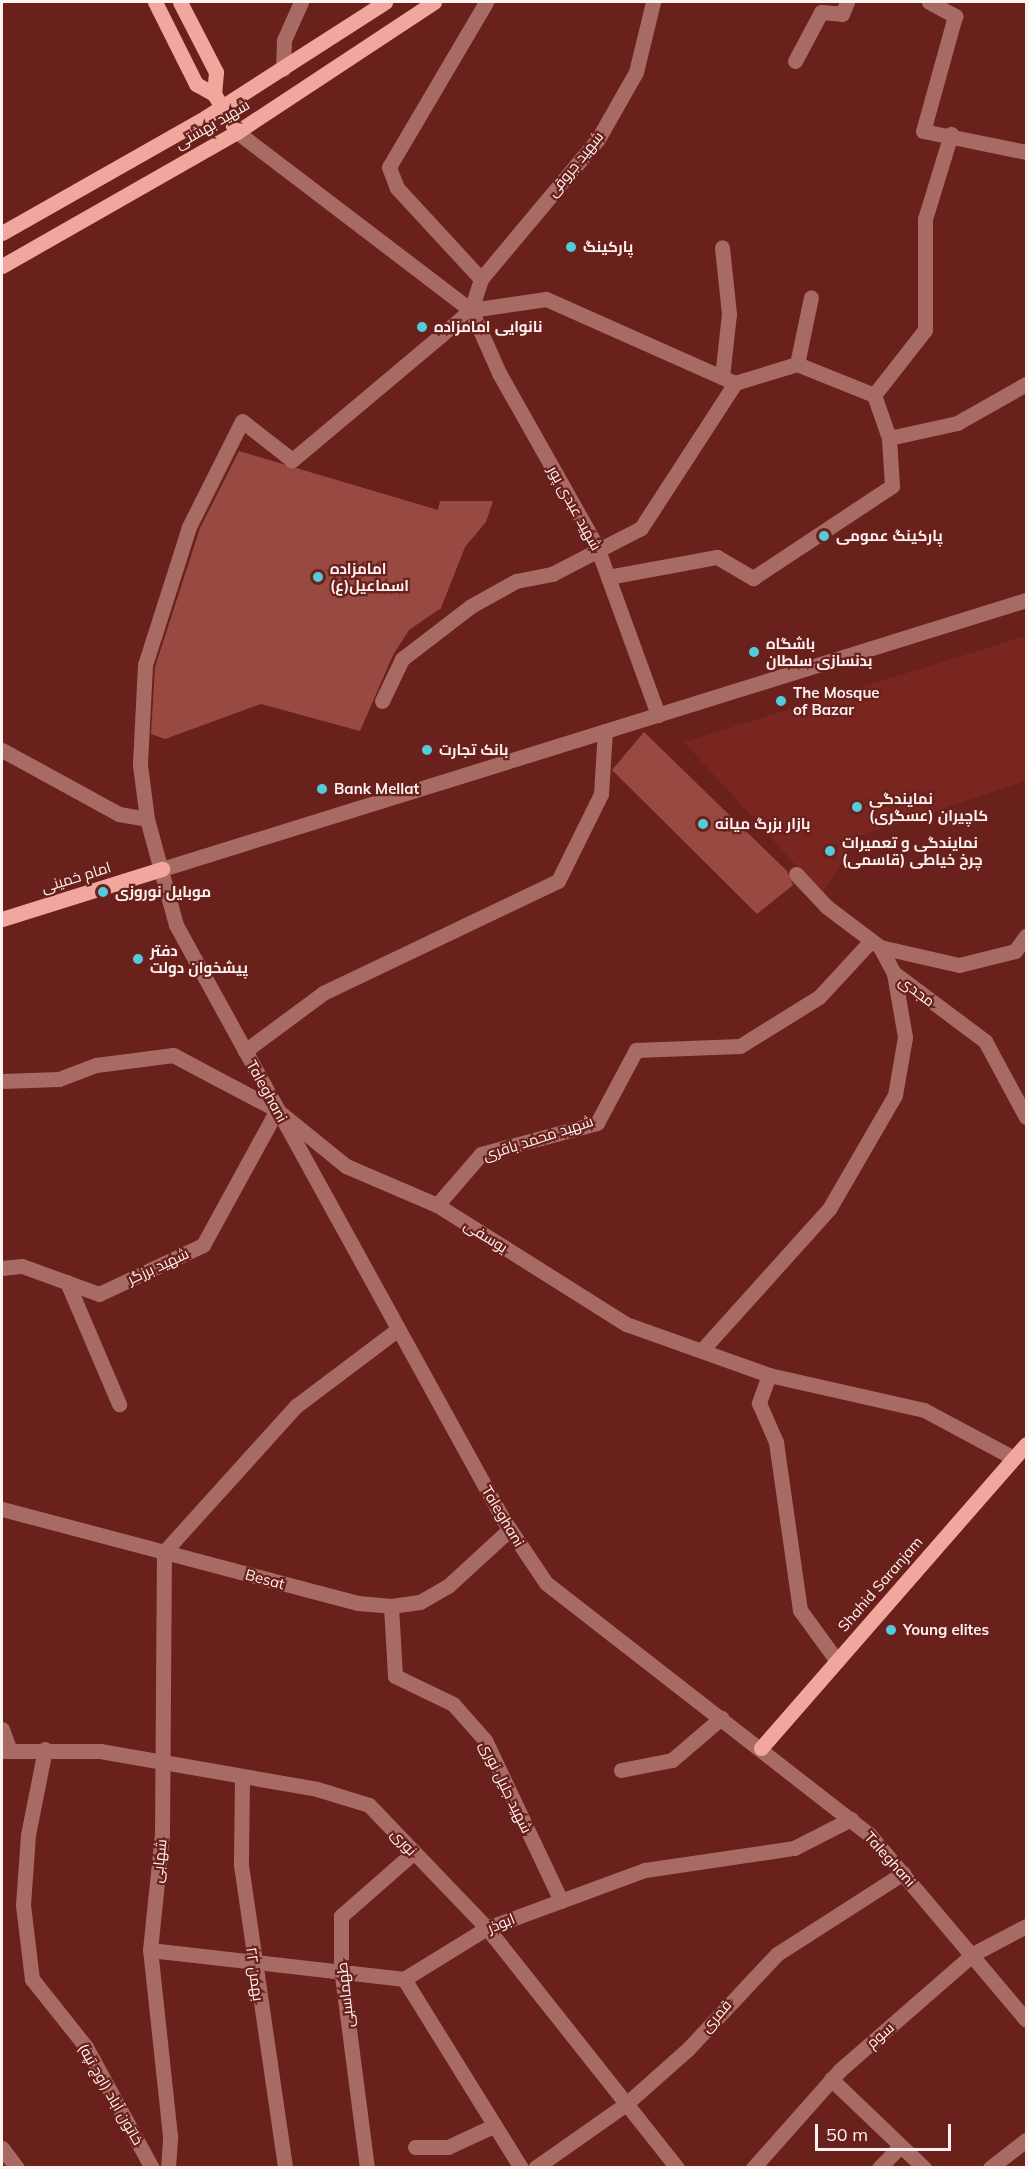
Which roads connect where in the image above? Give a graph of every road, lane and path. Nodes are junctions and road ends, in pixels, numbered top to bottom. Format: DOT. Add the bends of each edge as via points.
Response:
graph roads {
  1 [pos="155,2"];
  2 [pos="180,2"];
  3 [pos="301,2"];
  4 [pos="385,2"];
  5 [pos="434,2"];
  6 [pos="486,2"];
  7 [pos="653,2"];
  8 [pos="847,2"];
  9 [pos="929,2"];
  10 [pos="795,61"];
  11 [pos="283,69"];
  12 [pos="218,100"];
  13 [pos="237,132"];
  14 [pos="951,134"];
  15 [pos="1026,152"];
  16 [pos="2,234"];
  17 [pos="722,247"];
  18 [pos="2,266"];
  19 [pos="481,279"];
  20 [pos="811,297"];
  21 [pos="471,310"];
  22 [pos="797,364"];
  23 [pos="728,380"];
  24 [pos="1026,384"];
  25 [pos="873,395"];
  26 [pos="889,438"];
  27 [pos="597,546"];
  28 [pos="608,577"];
  29 [pos="1026,600"];
  30 [pos="382,701"];
  31 [pos="658,715"];
  32 [pos="605,731"];
  33 [pos="2,750"];
  34 [pos="147,819"];
  35 [pos="162,869"];
  36 [pos="796,874"];
  37 [pos="2,919"];
  38 [pos="1026,936"];
  39 [pos="875,944"];
  40 [pos="894,973"];
  41 [pos="245,1051"];
  42 [pos="2,1082"];
  43 [pos="277,1110"];
  44 [pos="1026,1117"];
  45 [pos="437,1205"];
  46 [pos="2,1268"];
  47 [pos="67,1282"];
  48 [pos="398,1329"];
  49 [pos="702,1350"];
  50 [pos="769,1375"];
  51 [pos="119,1404"];
  52 [pos="1026,1444"];
  53 [pos="1014,1458"];
  54 [pos="2,1509"];
  55 [pos="506,1525"];
  56 [pos="164,1552"];
  57 [pos="391,1606"];
  58 [pos="837,1661"];
  59 [pos="721,1718"];
  60 [pos="2,1729"];
  61 [pos="761,1748"];
  62 [pos="45,1749"];
  63 [pos="5,1750"];
  64 [pos="162,1760"];
  65 [pos="621,1770"];
  66 [pos="242,1779"];
  67 [pos="851,1820"];
  68 [pos="413,1853"];
  69 [pos="903,1873"];
  70 [pos="561,1901"];
  71 [pos="1026,1926"];
  72 [pos="487,1928"];
  73 [pos="150,1950"];
  74 [pos="973,1954"];
  75 [pos="253,1963"];
  76 [pos="340,1969"];
  77 [pos="404,1978"];
  78 [pos="1026,2020"];
  79 [pos="831,2079"];
  80 [pos="626,2104"];
  81 [pos="493,2126"];
  82 [pos="1026,2140"];
  83 [pos="900,2146"];
  84 [pos="415,2147"];
  85 [pos="2,2148"];
  86 [pos="17,2168"];
  87 [pos="152,2168"];
  88 [pos="168,2168"];
  89 [pos="285,2168"];
  90 [pos="367,2168"];
  91 [pos="521,2168"];
  92 [pos="535,2168"];
  93 [pos="677,2168"];
  94 [pos="753,2168"];
  95 [pos="879,2168"];
  96 [pos="924,2168"];
  97 [pos="990,2168"];
  1 -- 12 [label="main road" via="196,84"];
  2 -- 12 [label="main road" via="216,72"];
  3 -- 11 [label="street" via="284,40"];
  4 -- 11 [label="main road, شهید بهشتی"];
  5 -- 13 [label="main road, شهید بهشتی"];
  6 -- 19 [label="street" via="389,167 397,188"];
  7 -- 19 [label="street, شهید جروقی" via="636,72 598,139"];
  8 -- 10 [label="street" via="842,14 821,12"];
  9 -- 14 [label="street" via="955,16 923,130"];
  11 -- 12 [label="main road, شهید بهشتی"];
  12 -- 13 [label="main road"];
  12 -- 16 [label="main road, شهید بهشتی"];
  13 -- 18 [label="main road, شهید بهشتی"];
  13 -- 21 [label="street"];
  14 -- 15 [label="street"];
  14 -- 25 [label="street" via="925,219 925,330"];
  17 -- 23 [label="street" via="729,314"];
  19 -- 21 [label="street"];
  20 -- 22 [label="street"];
  21 -- 23 [label="street" via="546,299"];
  21 -- 27 [label="street, شهید عبدی پور" via="499,373"];
  21 -- 34 [label="street, Taleghani" via="292,460 242,421 189,527 145,665 140,765"];
  22 -- 23 [label="street"];
  22 -- 25 [label="street"];
  23 -- 27 [label="street" via="641,528"];
  24 -- 26 [label="street" via="957,423"];
  25 -- 26 [label="street"];
  26 -- 28 [label="street" via="892,486 753,578 717,557"];
  27 -- 28 [label="street, شهید عبدی پور"];
  27 -- 30 [label="street" via="552,574 516,581 471,606 402,659"];
  28 -- 31 [label="street, شهید عبدی پور"];
  29 -- 31 [label="street"];
  31 -- 32 [label="street"];
  32 -- 35 [label="street"];
  32 -- 41 [label="street" via="601,794 558,881 323,993"];
  33 -- 34 [label="street" via="119,814"];
  34 -- 35 [label="street, Taleghani"];
  35 -- 37 [label="main road, امام خمینی"];
  35 -- 41 [label="street, Taleghani" via="176,925"];
  36 -- 39 [label="street, مجدی"];
  38 -- 39 [label="street" via="1015,951 959,965"];
  39 -- 40 [label="street, مجدی"];
  39 -- 45 [label="street, شهید محمد باقری" via="819,997 740,1046 636,1050 597,1123 481,1154"];
  40 -- 44 [label="street, مجدی" via="985,1041"];
  40 -- 49 [label="street" via="905,1037 895,1095 830,1209"];
  41 -- 43 [label="street, Taleghani"];
  42 -- 43 [label="street" via="60,1079 116,1060 173,1055"];
  43 -- 45 [label="street, یوسفی" via="346,1166"];
  43 -- 47 [label="street, شهید برزگر" via="203,1245 99,1294"];
  43 -- 48 [label="street, Taleghani"];
  45 -- 49 [label="street, یوسفی" via="626,1324"];
  46 -- 47 [label="street, شهید برزگر" via="22,1266"];
  47 -- 51 [label="street"];
  48 -- 55 [label="street, Taleghani"];
  48 -- 56 [label="street" via="297,1406"];
  49 -- 50 [label="street, یوسفی"];
  50 -- 53 [label="street, یوسفی" via="924,1410"];
  50 -- 58 [label="street" via="759,1402 776,1442 800,1610"];
  52 -- 53 [label="main road, Shahid Saranjam"];
  53 -- 58 [label="main road, Shahid Saranjam"];
  54 -- 56 [label="street, Besat"];
  55 -- 57 [label="street, Besat" via="448,1586 420,1602"];
  55 -- 59 [label="street, Taleghani" via="546,1583 579,1614"];
  56 -- 57 [label="street, Besat" via="358,1603"];
  56 -- 64 [label="street, شهابی"];
  57 -- 70 [label="street, شهید جلیل نوری" via="395,1676 453,1704 485,1740"];
  58 -- 61 [label="main road, Shahid Saranjam"];
  59 -- 61 [label="street, Taleghani"];
  59 -- 65 [label="street" via="672,1760"];
  60 -- 63 [label="street"];
  61 -- 67 [label="street, Taleghani"];
  62 -- 63 [label="street, نوری"];
  62 -- 64 [label="street, نوری"];
  62 -- 87 [label="street, خاتون آباد (اوچ تپه)" via="28,1835 23,1905 32,1979 86,2047"];
  64 -- 66 [label="street, نوری"];
  64 -- 73 [label="street, شهابی" via="162,1834"];
  66 -- 68 [label="street, نوری" via="317,1789 369,1805"];
  66 -- 75 [label="street, ۲۲ بهمن" via="241,1865"];
  67 -- 69 [label="street, Taleghani"];
  67 -- 70 [label="street, ابوذر" via="794,1848 645,1870"];
  68 -- 72 [label="street, نوری"];
  68 -- 76 [label="street, طهماسبی" via="341,1916"];
  69 -- 74 [label="street, Taleghani"];
  69 -- 80 [label="street, قمری" via="777,1954 688,2049"];
  70 -- 72 [label="street, ابوذر"];
  71 -- 74 [label="street, سوم"];
  72 -- 77 [label="street, ابوذر"];
  72 -- 80 [label="street, نوری"];
  73 -- 75 [label="street"];
  73 -- 88 [label="street, شهابی" via="170,2136"];
  74 -- 78 [label="street, Taleghani"];
  74 -- 79 [label="street, سوم"];
  75 -- 76 [label="street"];
  75 -- 89 [label="street, ۲۲ بهمن"];
  76 -- 77 [label="street"];
  76 -- 90 [label="street, طهماسبی"];
  77 -- 81 [label="street"];
  79 -- 83 [label="street"];
  79 -- 94 [label="street, سوم"];
  80 -- 92 [label="street, قمری"];
  80 -- 93 [label="street, نوری"];
  81 -- 84 [label="street" via="448,2147"];
  81 -- 91 [label="street"];
  82 -- 97 [label="street"];
  83 -- 95 [label="street"];
  83 -- 96 [label="street"];
  85 -- 86 [label="street"];
}
